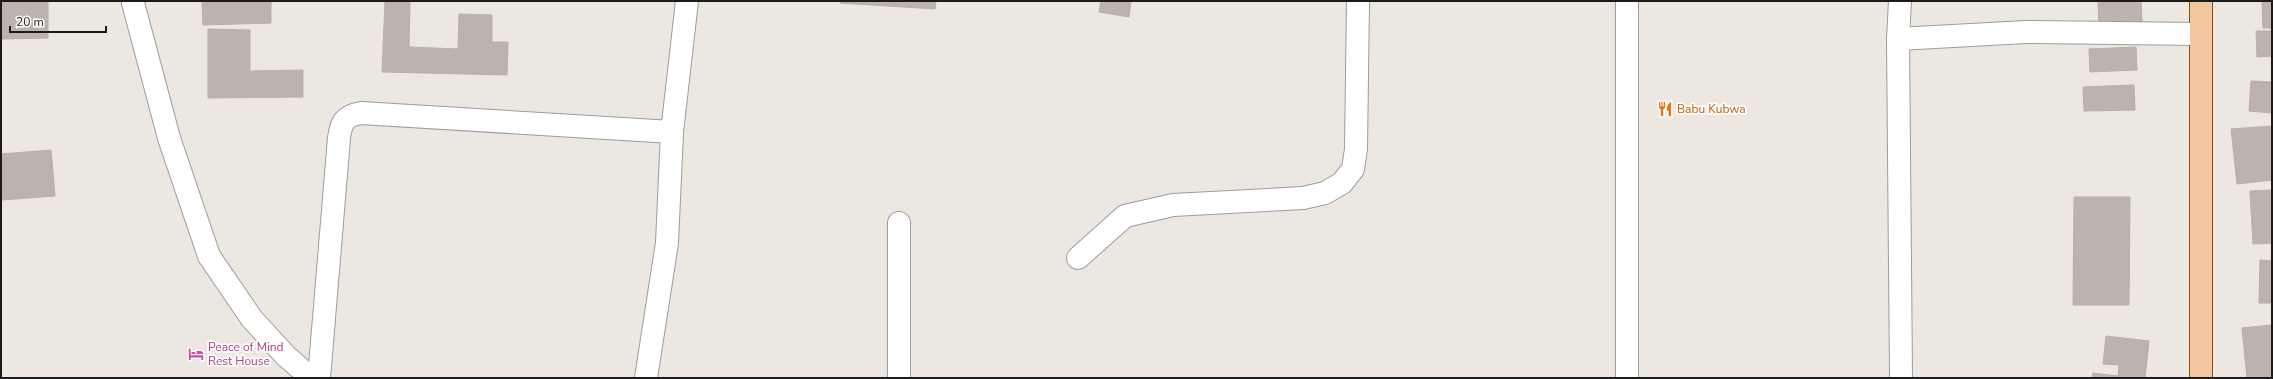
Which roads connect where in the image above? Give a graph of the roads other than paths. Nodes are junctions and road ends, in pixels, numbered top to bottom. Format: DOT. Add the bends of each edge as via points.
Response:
graph roads {
  1 [pos="687,1"];
  2 [pos="1358,1"];
  3 [pos="1627,1"];
  4 [pos="1900,1"];
  5 [pos="2201,1"];
  6 [pos="133,3"];
  7 [pos="2200,34"];
  8 [pos="1898,39"];
  9 [pos="672,132"];
  10 [pos="899,223"];
  11 [pos="1078,258"];
  12 [pos="311,378"];
  13 [pos="319,378"];
  14 [pos="646,378"];
  15 [pos="899,378"];
  16 [pos="1627,378"];
  17 [pos="1901,378"];
  18 [pos="2201,378"];
  1 -- 9 [label="street"];
  2 -- 11 [label="street" via="1356,149 1353,169 1342,183 1325,193 1303,198 1173,205 1125,216"];
  3 -- 16 [label="street"];
  4 -- 8 [label="street"];
  5 -- 7 [label="main road"];
  6 -- 12 [label="street" via="169,138 209,256 252,319 286,356"];
  7 -- 8 [label="street" via="2026,32"];
  7 -- 18 [label="main road"];
  8 -- 17 [label="street"];
  9 -- 13 [label="street" via="361,113 348,116 342,123 338,138"];
  9 -- 14 [label="street" via="667,243"];
  10 -- 15 [label="street"];
}
